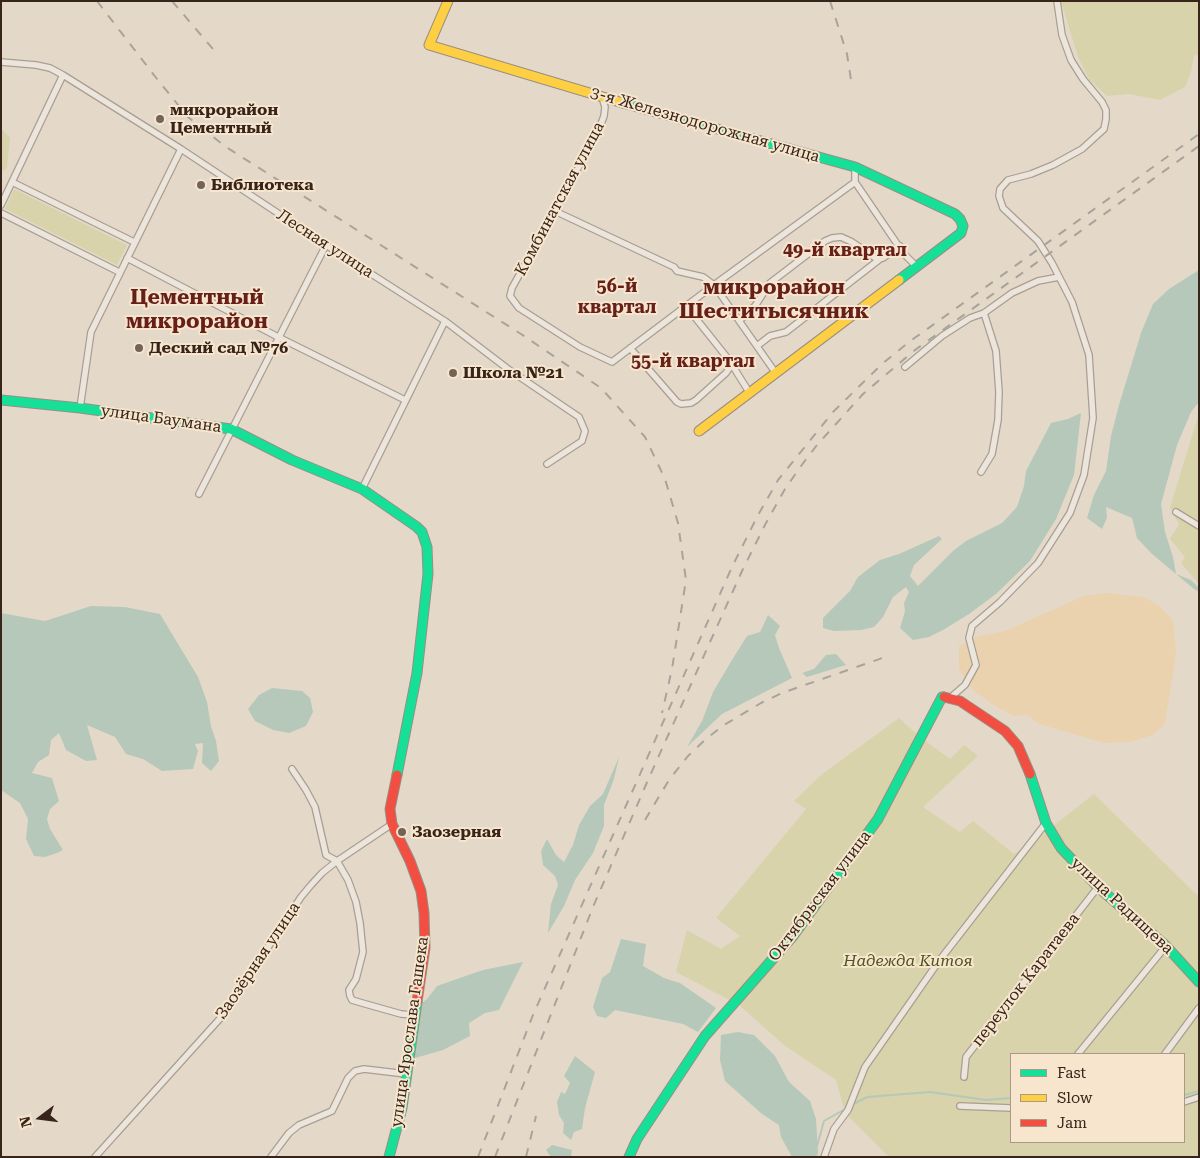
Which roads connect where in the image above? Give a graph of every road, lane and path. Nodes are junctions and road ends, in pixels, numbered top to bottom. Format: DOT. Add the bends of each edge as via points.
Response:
graph roads {
  1 [pos="448,1"];
  2 [pos="1057,1"];
  3 [pos="1,62"];
  4 [pos="63,75"];
  5 [pos="602,97"];
  6 [pos="181,149"];
  7 [pos="855,167"];
  8 [pos="12,182"];
  9 [pos="855,182"];
  10 [pos="1,204"];
  11 [pos="556,208"];
  12 [pos="1,212"];
  13 [pos="134,242"];
  14 [pos="326,245"];
  15 [pos="900,246"];
  16 [pos="127,258"];
  17 [pos="880,259"];
  18 [pos="916,266"];
  19 [pos="119,272"];
  20 [pos="1059,277"];
  21 [pos="714,285"];
  22 [pos="686,306"];
  23 [pos="984,312"];
  24 [pos="740,320"];
  25 [pos="444,321"];
  26 [pos="278,337"];
  27 [pos="757,346"];
  28 [pos="630,348"];
  29 [pos="729,360"];
  30 [pos="905,366"];
  31 [pos="775,372"];
  32 [pos="749,392"];
  33 [pos="1,400"];
  34 [pos="405,400"];
  35 [pos="80,408"];
  36 [pos="231,429"];
  37 [pos="699,431"];
  38 [pos="547,464"];
  39 [pos="981,472"];
  40 [pos="362,489"];
  41 [pos="199,494"];
  42 [pos="1176,512"];
  43 [pos="1199,526"];
  44 [pos="946,698"];
  45 [pos="292,769"];
  46 [pos="1046,823"];
  47 [pos="392,824"];
  48 [pos="337,861"];
  49 [pos="1098,887"];
  50 [pos="1166,946"];
  51 [pos="1199,982"];
  52 [pos="1199,1008"];
  53 [pos="414,1015"];
  54 [pos="1079,1053"];
  55 [pos="1166,1053"];
  56 [pos="406,1074"];
  57 [pos="964,1077"];
  58 [pos="1199,1097"];
  59 [pos="1185,1102"];
  60 [pos="960,1106"];
  61 [pos="1010,1108"];
  62 [pos="95,1157"];
  63 [pos="271,1157"];
  64 [pos="389,1157"];
  65 [pos="629,1157"];
  66 [pos="824,1157"];
  1 -- 5 [label="street, 3-я Железнодорожная улица" via="429,45"];
  2 -- 20 [label="street" via="1062,35 1071,60 1106,110 1104,129 1068,157 1008,180 1000,188 999,196 1003,208 1038,241"];
  3 -- 4 [label="street, Лесная улица" via="36,64"];
  4 -- 6 [label="street, Лесная улица"];
  4 -- 8 [label="street"];
  5 -- 7 [label="street, 3-я Железнодорожная улица"];
  5 -- 11 [label="street, Комбинатская улица" via="604,116 598,132"];
  6 -- 13 [label="street"];
  6 -- 14 [label="street, Лесная улица"];
  7 -- 9 [label="street"];
  7 -- 18 [label="street, 3-я Железнодорожная улица" via="955,214 963,226 961,233"];
  8 -- 10 [label="street"];
  8 -- 13 [label="street"];
  9 -- 15 [label="street"];
  9 -- 21 [label="street"];
  11 -- 21 [label="street" via="559,213 677,271 698,274"];
  11 -- 28 [label="street, Комбинатская улица" via="512,288 512,300 519,308 580,347 612,362"];
  12 -- 19 [label="street"];
  13 -- 16 [label="street"];
  14 -- 25 [label="street, Лесная улица"];
  14 -- 26 [label="street"];
  15 -- 17 [label="street"];
  15 -- 18 [label="street"];
  16 -- 19 [label="street"];
  16 -- 26 [label="street"];
  17 -- 24 [label="street" via="840,237 825,240 770,283 755,306"];
  17 -- 27 [label="street" via="786,332 770,336"];
  18 -- 31 [label="street"];
  19 -- 35 [label="street" via="91,332"];
  20 -- 23 [label="street" via="1038,281 1012,293"];
  20 -- 44 [label="street" via="1072,302 1089,355 1093,418 1084,475 1070,513 1038,563 972,626 969,638 976,665 965,685"];
  21 -- 22 [label="street"];
  21 -- 24 [label="street"];
  22 -- 28 [label="street"];
  22 -- 29 [label="street"];
  23 -- 30 [label="street" via="942,336"];
  23 -- 39 [label="street" via="996,351 999,392 992,454"];
  24 -- 27 [label="street"];
  25 -- 34 [label="street"];
  25 -- 38 [label="street, Лесная улица" via="579,417 585,431 582,441"];
  26 -- 34 [label="street"];
  26 -- 36 [label="street"];
  27 -- 31 [label="street"];
  28 -- 29 [label="street" via="681,404 696,400 728,370"];
  29 -- 32 [label="street"];
  31 -- 32 [label="street"];
  32 -- 37 [label="street"];
  33 -- 35 [label="street, улица Баумана"];
  34 -- 40 [label="street"];
  35 -- 36 [label="street, улица Баумана"];
  36 -- 40 [label="street, улица Баумана" via="292,460"];
  36 -- 41 [label="street"];
  40 -- 47 [label="street, улица Баумана" via="417,527 427,547 428,574 417,673 390,809"];
  42 -- 43 [label="street"];
  44 -- 46 [label="street, улица Радищева" via="960,701 1005,731 1018,746"];
  44 -- 65 [label="street, Октябрьская улица" via="878,819 793,936 705,1036 636,1139"];
  45 -- 48 [label="street" via="315,808 326,855"];
  46 -- 49 [label="street, улица Радищева" via="1061,848"];
  46 -- 66 [label="street" via="939,962 865,1067 848,1110 834,1129"];
  47 -- 48 [label="street, Заозёрная улица"];
  47 -- 53 [label="street, улица Ярослава Гашека" via="421,891 424,913 425,948"];
  48 -- 53 [label="street" via="356,902 362,941 361,965 349,990 350,996 362,1003"];
  48 -- 62 [label="street, Заозёрная улица" via="301,897 225,1013"];
  49 -- 50 [label="street, улица Радищева"];
  49 -- 57 [label="street, переулок Каратаева" via="966,1057"];
  50 -- 51 [label="street, улица Радищева"];
  50 -- 54 [label="street"];
  52 -- 55 [label="street"];
  53 -- 56 [label="street, улица Ярослава Гашека"];
  56 -- 63 [label="street" via="355,1070 332,1111 299,1125"];
  56 -- 64 [label="street, улица Ярослава Гашека" via="402,1108"];
  58 -- 59 [label="street"];
  60 -- 61 [label="street"];
}
